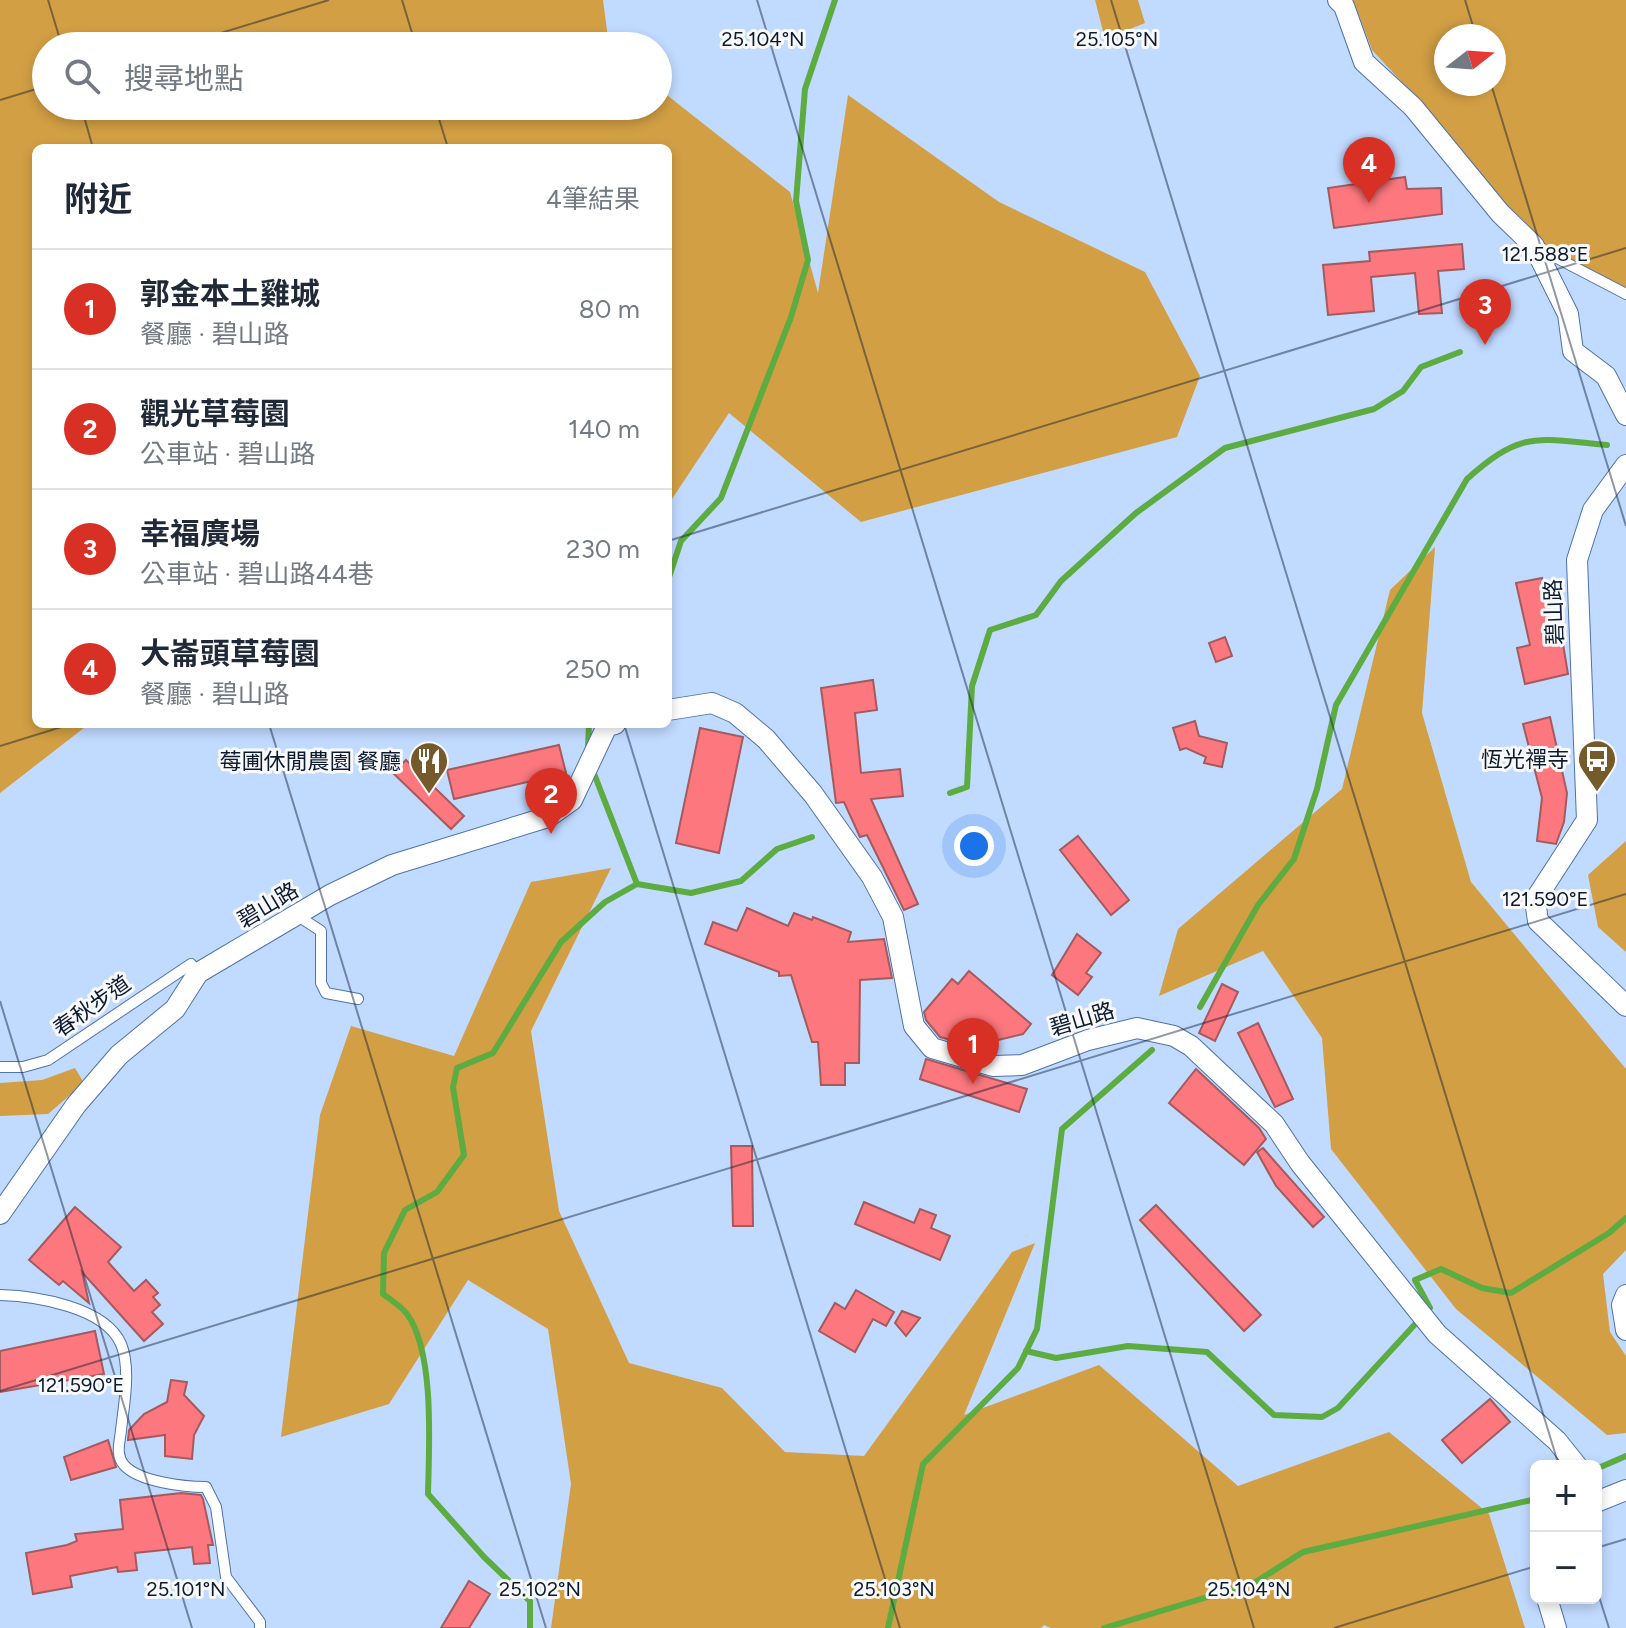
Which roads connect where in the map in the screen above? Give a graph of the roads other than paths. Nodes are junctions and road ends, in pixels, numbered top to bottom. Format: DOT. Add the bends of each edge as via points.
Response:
graph roads {
  1 [pos="1338,0"];
  2 [pos="1543,259"];
  3 [pos="1626,294"];
  4 [pos="1626,415"];
  5 [pos="1626,465"];
  6 [pos="672,709"];
  7 [pos="606,728"];
  8 [pos="298,916"];
  9 [pos="198,973"];
  10 [pos="358,999"];
  11 [pos="1626,1006"];
  12 [pos="0,1067"];
  13 [pos="0,1214"];
  14 [pos="0,1295"];
  15 [pos="1626,1295"];
  16 [pos="1626,1330"];
  17 [pos="1572,1460"];
  18 [pos="1626,1490"];
  19 [pos="1602,1496"];
  20 [pos="1549,1604"];
  21 [pos="260,1628"];
  22 [pos="1556,1628"];
  1 -- 2 [label="street" via="1364,62 1413,107"];
  2 -- 3 [label="lane" via="1555,257"];
  2 -- 4 [label="street" via="1568,314 1573,351 1606,376"];
  5 -- 11 [label="street, 碧山路" via="1593,510 1577,560 1587,820 1535,900 1538,921"];
  6 -- 17 [label="street, 碧山路" via="712,703 735,713 766,739 813,794 872,877 893,917 914,1026 932,1048 993,1066 1022,1065 1137,1028 1174,1036 1191,1046 1274,1124 1437,1334"];
  7 -- 8 [label="street, 碧山路" via="572,800 548,817 392,865"];
  8 -- 9 [label="street, 碧山路"];
  8 -- 10 [label="lane" via="321,931 321,983 326,993"];
  9 -- 12 [label="lane, 春秋步道" via="191,964 48,1060"];
  9 -- 13 [label="street, 碧山路" via="175,1009 119,1055 76,1105"];
  14 -- 21 [label="lane" via="102,1320 121,1344 125,1377 118,1452 125,1466 141,1474 179,1487 206,1487 216,1507 226,1577"];
  15 -- 16 [label="street"];
  18 -- 19 [label="street"];
  20 -- 22 [label="street"];
}
